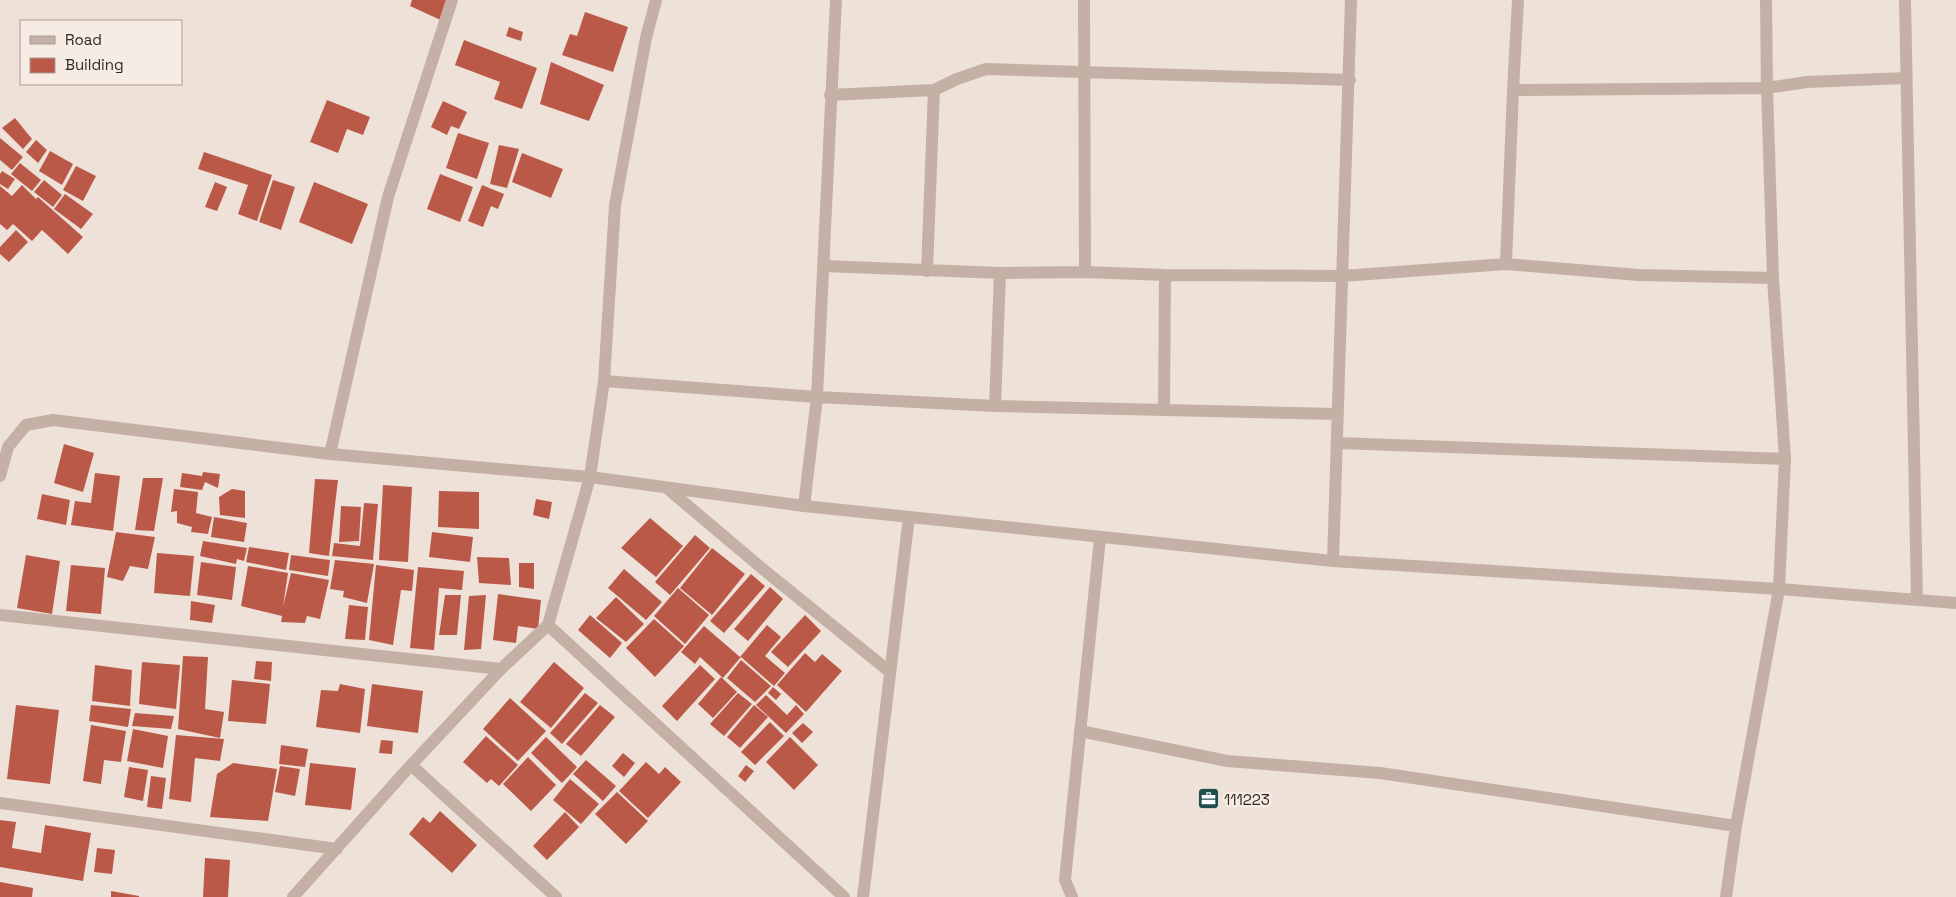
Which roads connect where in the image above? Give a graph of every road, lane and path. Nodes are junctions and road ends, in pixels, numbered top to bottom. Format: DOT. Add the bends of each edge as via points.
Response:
graph roads {
  1 [pos="452,0"];
  2 [pos="656,0"];
  3 [pos="836,0"];
  4 [pos="1084,0"];
  5 [pos="1351,0"];
  6 [pos="1518,0"];
  7 [pos="1766,0"];
  8 [pos="1905,0"];
  9 [pos="1085,73"];
  10 [pos="1906,78"];
  11 [pos="1350,80"];
  12 [pos="1767,88"];
  13 [pos="934,90"];
  14 [pos="1513,90"];
  15 [pos="830,95"];
  16 [pos="1506,264"];
  17 [pos="825,266"];
  18 [pos="927,270"];
  19 [pos="1085,272"];
  20 [pos="1000,273"];
  21 [pos="1164,275"];
  22 [pos="1342,276"];
  23 [pos="1773,278"];
  24 [pos="604,381"];
  25 [pos="818,397"];
  26 [pos="994,406"];
  27 [pos="1164,410"];
  28 [pos="1338,414"];
  29 [pos="1337,443"];
  30 [pos="330,454"];
  31 [pos="1785,458"];
  32 [pos="0,476"];
  33 [pos="590,477"];
  34 [pos="668,489"];
  35 [pos="804,506"];
  36 [pos="909,517"];
  37 [pos="1100,538"];
  38 [pos="1333,561"];
  39 [pos="1780,589"];
  40 [pos="1917,600"];
  41 [pos="1956,604"];
  42 [pos="0,615"];
  43 [pos="548,625"];
  44 [pos="501,670"];
  45 [pos="890,672"];
  46 [pos="1080,731"];
  47 [pos="411,765"];
  48 [pos="0,803"];
  49 [pos="1736,826"];
  50 [pos="336,849"];
  51 [pos="554,896"];
  52 [pos="293,897"];
  53 [pos="844,897"];
  54 [pos="862,897"];
  55 [pos="1072,897"];
  56 [pos="1726,897"];
  1 -- 30 [label="street" via="388,197"];
  2 -- 24 [label="street" via="615,205"];
  3 -- 15 [label="street"];
  4 -- 9 [label="street"];
  5 -- 11 [label="street"];
  6 -- 14 [label="street"];
  7 -- 12 [label="street"];
  8 -- 10 [label="street"];
  9 -- 11 [label="street"];
  9 -- 13 [label="street" via="986,69"];
  9 -- 19 [label="street"];
  10 -- 12 [label="street" via="1807,82"];
  10 -- 40 [label="street"];
  11 -- 22 [label="street"];
  12 -- 14 [label="street"];
  12 -- 23 [label="street"];
  13 -- 15 [label="street"];
  13 -- 18 [label="street"];
  14 -- 16 [label="street"];
  15 -- 17 [label="street"];
  16 -- 22 [label="street"];
  16 -- 23 [label="street" via="1639,274"];
  17 -- 18 [label="street"];
  17 -- 25 [label="street"];
  18 -- 20 [label="street"];
  19 -- 20 [label="street"];
  19 -- 21 [label="street"];
  20 -- 26 [label="street"];
  21 -- 22 [label="street"];
  21 -- 27 [label="street"];
  22 -- 28 [label="street"];
  23 -- 31 [label="street"];
  24 -- 25 [label="street"];
  24 -- 33 [label="street"];
  25 -- 26 [label="street"];
  25 -- 35 [label="street"];
  26 -- 27 [label="street"];
  27 -- 28 [label="street"];
  28 -- 29 [label="street"];
  29 -- 31 [label="street"];
  29 -- 38 [label="street"];
  30 -- 32 [label="street" via="54,420 26,425 8,447"];
  30 -- 33 [label="street"];
  31 -- 39 [label="street"];
  33 -- 34 [label="street"];
  33 -- 43 [label="street"];
  34 -- 35 [label="street"];
  34 -- 45 [label="street"];
  35 -- 36 [label="street"];
  36 -- 37 [label="street"];
  36 -- 45 [label="street"];
  37 -- 38 [label="street"];
  37 -- 46 [label="street"];
  38 -- 39 [label="street"];
  39 -- 40 [label="street"];
  39 -- 49 [label="street"];
  40 -- 41 [label="street"];
  42 -- 44 [label="street"];
  43 -- 44 [label="street"];
  43 -- 53 [label="street"];
  44 -- 47 [label="street"];
  45 -- 54 [label="street"];
  46 -- 49 [label="street" via="1227,760 1380,773"];
  46 -- 55 [label="street" via="1065,880"];
  47 -- 50 [label="street"];
  47 -- 51 [label="street"];
  48 -- 50 [label="street"];
  49 -- 56 [label="street"];
  50 -- 52 [label="street"];
}
